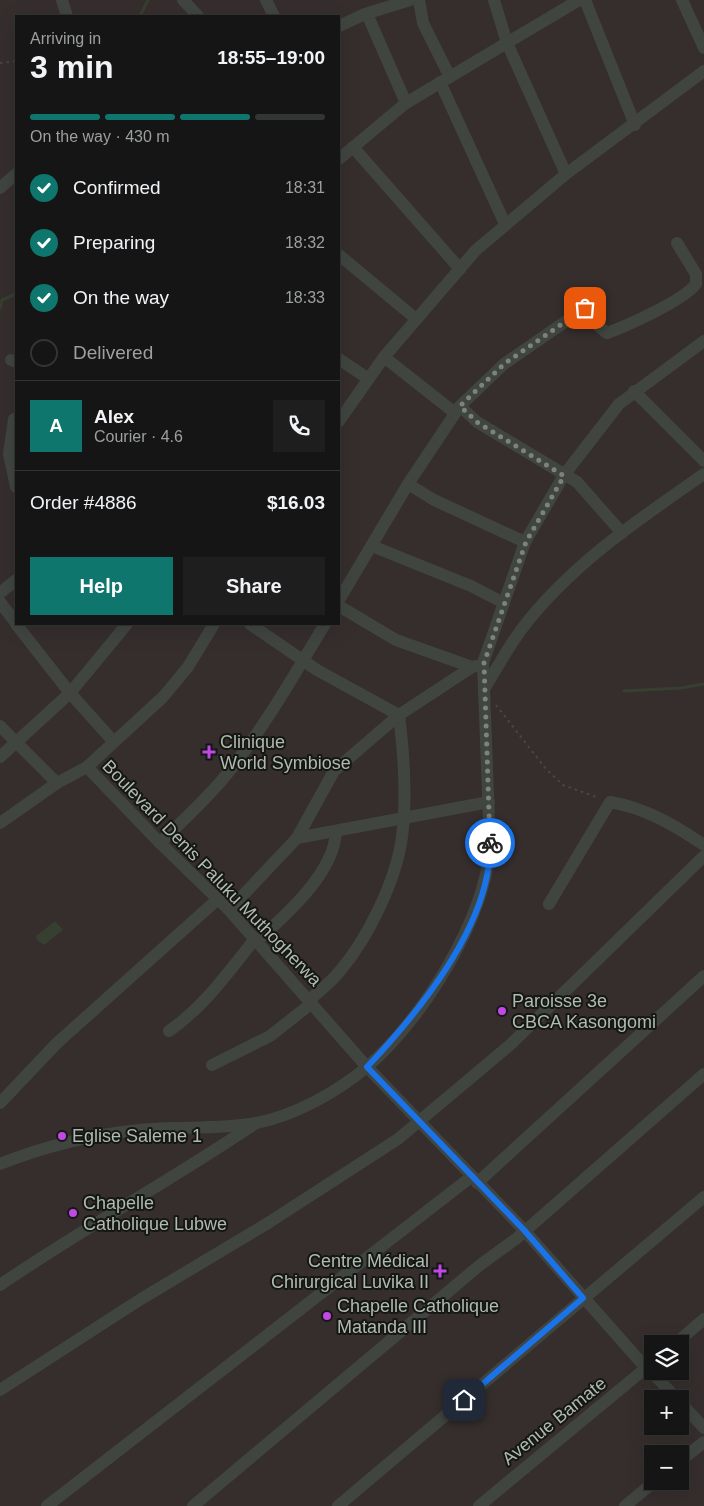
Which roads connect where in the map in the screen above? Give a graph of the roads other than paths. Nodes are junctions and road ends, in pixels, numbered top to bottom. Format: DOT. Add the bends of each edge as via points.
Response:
graph roads {
  1 [pos="62,0"];
  2 [pos="183,0"];
  3 [pos="266,0"];
  4 [pos="410,0"];
  5 [pos="418,0"];
  6 [pos="494,0"];
  7 [pos="579,0"];
  8 [pos="586,0"];
  9 [pos="682,0"];
  10 [pos="367,14"];
  11 [pos="67,15"];
  12 [pos="197,15"];
  13 [pos="274,15"];
  14 [pos="340,26"];
  15 [pos="507,43"];
  16 [pos="704,48"];
  17 [pos="704,70"];
  18 [pos="445,79"];
  19 [pos="406,103"];
  20 [pos="635,125"];
  21 [pos="353,147"];
  22 [pos="340,158"];
  23 [pos="566,174"];
  24 [pos="15,175"];
  25 [pos="0,188"];
  26 [pos="505,224"];
  27 [pos="677,243"];
  28 [pos="340,256"];
  29 [pos="460,269"];
  30 [pos="701,279"];
  31 [pos="415,318"];
  32 [pos="704,341"];
  33 [pos="384,357"];
  34 [pos="340,360"];
  35 [pos="367,378"];
  36 [pos="634,391"];
  37 [pos="457,410"];
  38 [pos="14,419"];
  39 [pos="340,419"];
  40 [pos="704,461"];
  41 [pos="704,474"];
  42 [pos="564,476"];
  43 [pos="15,482"];
  44 [pos="408,484"];
  45 [pos="622,533"];
  46 [pos="526,542"];
  47 [pos="372,546"];
  48 [pos="15,581"];
  49 [pos="0,593"];
  50 [pos="340,598"];
  51 [pos="0,602"];
  52 [pos="504,604"];
  53 [pos="340,607"];
  54 [pos="15,623"];
  55 [pos="17,625"];
  56 [pos="213,625"];
  57 [pos="251,625"];
  58 [pos="324,625"];
  59 [pos="120,627"];
  60 [pos="303,661"];
  61 [pos="478,665"];
  62 [pos="484,689"];
  63 [pos="70,693"];
  64 [pos="399,716"];
  65 [pos="0,726"];
  66 [pos="15,742"];
  67 [pos="113,742"];
  68 [pos="0,757"];
  69 [pos="87,767"];
  70 [pos="57,782"];
  71 [pos="489,802"];
  72 [pos="403,818"];
  73 [pos="0,823"];
  74 [pos="336,831"];
  75 [pos="297,838"];
  76 [pos="160,843"];
  77 [pos="704,845"];
  78 [pos="704,856"];
  79 [pos="218,899"];
  80 [pos="549,904"];
  81 [pos="229,910"];
  82 [pos="256,940"];
  83 [pos="704,976"];
  84 [pos="311,1002"];
  85 [pos="169,1031"];
  86 [pos="212,1065"];
  87 [pos="367,1067"];
  88 [pos="704,1074"];
  89 [pos="0,1102"];
  90 [pos="420,1122"];
  91 [pos="256,1123"];
  92 [pos="0,1164"];
  93 [pos="474,1180"];
  94 [pos="704,1197"];
  95 [pos="524,1230"];
  96 [pos="0,1285"];
  97 [pos="583,1298"];
  98 [pos="704,1319"];
  99 [pos="685,1335"];
  100 [pos="644,1366"];
  101 [pos="644,1370"];
  102 [pos="662,1380"];
  103 [pos="0,1390"];
  104 [pos="670,1390"];
  105 [pos="689,1412"];
  106 [pos="704,1428"];
  107 [pos="704,1442"];
  108 [pos="689,1454"];
  109 [pos="645,1490"];
  110 [pos="47,1506"];
  111 [pos="193,1506"];
  112 [pos="338,1506"];
  113 [pos="479,1506"];
  114 [pos="625,1506"];
  1 -- 11 [label="street"];
  2 -- 12 [label="street"];
  3 -- 13 [label="street"];
  4 -- 10 [label="street"];
  5 -- 18 [label="street" via="422,23"];
  6 -- 15 [label="street"];
  7 -- 15 [label="street"];
  8 -- 20 [label="street"];
  9 -- 16 [label="street"];
  10 -- 14 [label="street"];
  10 -- 19 [label="street"];
  15 -- 18 [label="street"];
  15 -- 23 [label="street"];
  17 -- 20 [label="street"];
  18 -- 19 [label="street"];
  18 -- 26 [label="street"];
  19 -- 21 [label="street"];
  20 -- 23 [label="street"];
  21 -- 22 [label="street"];
  21 -- 29 [label="street"];
  23 -- 26 [label="street"];
  24 -- 25 [label="street"];
  26 -- 29 [label="street"];
  27 -- 30 [label="street"];
  28 -- 31 [label="street"];
  29 -- 31 [label="street"];
  30 -- 37 [label="street" via="686,294 607,333 585,308 504,364"];
  31 -- 33 [label="street"];
  32 -- 36 [label="street"];
  33 -- 35 [label="street"];
  33 -- 37 [label="street"];
  34 -- 35 [label="street"];
  35 -- 39 [label="street"];
  36 -- 40 [label="street"];
  36 -- 42 [label="street" via="598,429"];
  37 -- 42 [label="street"];
  37 -- 44 [label="street"];
  38 -- 43 [label="street" via="10,454"];
  41 -- 45 [label="street"];
  42 -- 45 [label="street" via="577,482"];
  42 -- 46 [label="street"];
  44 -- 46 [label="street" via="434,500"];
  44 -- 47 [label="street"];
  45 -- 62 [label="street" via="540,607"];
  46 -- 52 [label="street"];
  47 -- 50 [label="street"];
  47 -- 52 [label="street" via="471,586"];
  48 -- 49 [label="street"];
  51 -- 54 [label="street"];
  52 -- 61 [label="street"];
  53 -- 61 [label="street" via="396,640"];
  55 -- 63 [label="street"];
  56 -- 67 [label="street" via="188,668 163,697"];
  57 -- 60 [label="street"];
  58 -- 60 [label="street"];
  59 -- 63 [label="street"];
  60 -- 64 [label="street"];
  60 -- 76 [label="street" via="226,776"];
  61 -- 62 [label="street"];
  61 -- 64 [label="street"];
  62 -- 71 [label="street"];
  63 -- 66 [label="street"];
  63 -- 67 [label="street"];
  64 -- 72 [label="street"];
  64 -- 75 [label="street" via="334,771"];
  65 -- 66 [label="street"];
  66 -- 68 [label="street"];
  66 -- 70 [label="street"];
  67 -- 69 [label="street"];
  69 -- 70 [label="street"];
  69 -- 76 [label="street, Boulevard Denis Paluku Muthogherwa"];
  70 -- 73 [label="street"];
  71 -- 72 [label="street"];
  71 -- 87 [label="street" via="489,870 472,918 429,996"];
  72 -- 74 [label="street"];
  72 -- 84 [label="street" via="399,852 367,930 340,972"];
  74 -- 75 [label="street"];
  74 -- 82 [label="street" via="331,852 315,881"];
  75 -- 81 [label="street"];
  76 -- 79 [label="street, Boulevard Denis Paluku Muthogherwa"];
  77 -- 80 [label="street" via="673,824 643,810 610,802"];
  78 -- 90 [label="street" via="511,1044"];
  79 -- 81 [label="street, Boulevard Denis Paluku Muthogherwa"];
  79 -- 89 [label="street" via="58,1043"];
  81 -- 82 [label="street, Boulevard Denis Paluku Muthogherwa"];
  82 -- 84 [label="street, Boulevard Denis Paluku Muthogherwa"];
  82 -- 85 [label="street" via="216,988 183,1022"];
  83 -- 93 [label="street"];
  84 -- 86 [label="street" via="270,1036"];
  84 -- 87 [label="street, Boulevard Denis Paluku Muthogherwa"];
  87 -- 90 [label="street, Boulevard Denis Paluku Muthogherwa"];
  87 -- 91 [label="street" via="306,1105"];
  88 -- 95 [label="street"];
  90 -- 93 [label="street, Boulevard Denis Paluku Muthogherwa"];
  90 -- 103 [label="street" via="398,1140 268,1223 141,1299"];
  91 -- 92 [label="street" via="139,1130 85,1138 34,1150"];
  91 -- 96 [label="street"];
  93 -- 95 [label="street, Boulevard Denis Paluku Muthogherwa"];
  93 -- 110 [label="street"];
  94 -- 97 [label="street"];
  95 -- 97 [label="street, Boulevard Denis Paluku Muthogherwa"];
  95 -- 111 [label="street"];
  97 -- 100 [label="street, Boulevard Denis Paluku Muthogherwa"];
  97 -- 112 [label="street"];
  98 -- 99 [label="street"];
  101 -- 113 [label="street, Avenue Bamate"];
  102 -- 104 [label="street, Boulevard Denis Paluku Muthogherwa"];
  105 -- 106 [label="street"];
  107 -- 108 [label="street"];
  109 -- 114 [label="street"];
}
